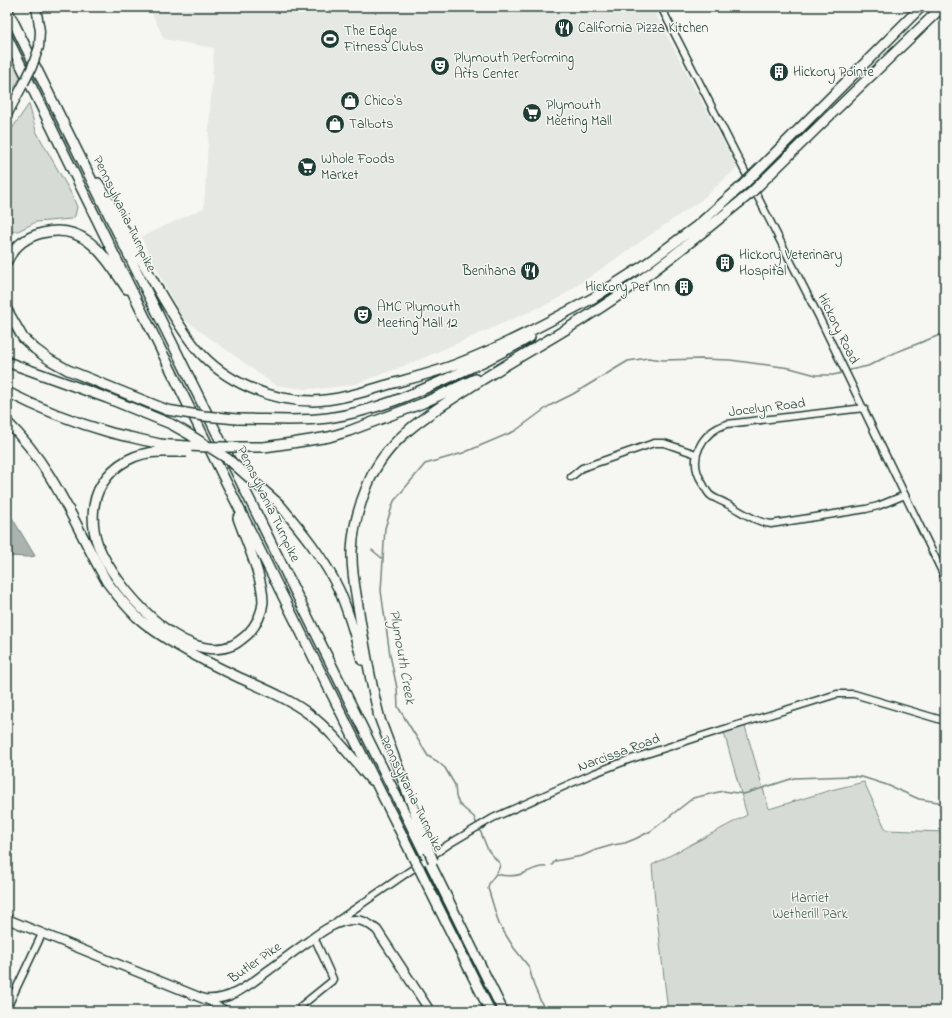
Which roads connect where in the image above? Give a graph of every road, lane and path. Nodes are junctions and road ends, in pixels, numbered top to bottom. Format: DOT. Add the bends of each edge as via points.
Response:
graph roads {
  1 [pos="36,7"];
  2 [pos="661,7"];
  3 [pos="922,7"];
  4 [pos="942,7"];
  5 [pos="7,9"];
  6 [pos="7,37"];
  7 [pos="7,115"];
  8 [pos="82,160"];
  9 [pos="7,261"];
  10 [pos="595,297"];
  11 [pos="7,310"];
  12 [pos="145,315"];
  13 [pos="511,361"];
  14 [pos="7,362"];
  15 [pos="9,393"];
  16 [pos="107,398"];
  17 [pos="864,408"];
  18 [pos="168,410"];
  19 [pos="9,424"];
  20 [pos="160,448"];
  21 [pos="696,454"];
  22 [pos="571,477"];
  23 [pos="226,482"];
  24 [pos="905,495"];
  25 [pos="945,578"];
  26 [pos="380,720"];
  27 [pos="945,721"];
  28 [pos="380,792"];
  29 [pos="427,852"];
  30 [pos="7,919"];
  31 [pos="329,927"];
  32 [pos="42,934"];
  33 [pos="314,937"];
  34 [pos="204,999"];
  35 [pos="301,1006"];
  36 [pos="7,1008"];
  37 [pos="228,1011"];
  38 [pos="430,1011"];
  39 [pos="490,1011"];
  40 [pos="503,1011"];
  1 -- 7 [label="main road, bridge" via="40,31 39,47 34,63"];
  2 -- 17 [label="street, Hickory Road"];
  3 -- 10 [label="highway, bridge" via="745,183 698,225 643,266"];
  4 -- 13 [label="highway, bridge" via="750,193 641,281"];
  5 -- 8 [label="highway, Pennsylvania Turnpike"];
  6 -- 12 [label="highway, Pennsylvania Turnpike"];
  8 -- 10 [label="highway" via="105,193 168,306 197,350 224,372 272,396 314,401 339,398 434,371 515,339"];
  8 -- 29 [label="highway, Pennsylvania Turnpike"];
  9 -- 12 [label="highway" via="19,245 34,235 55,231 78,234 100,251"];
  10 -- 18 [label="highway, bridge" via="505,352 399,400 357,412 327,418 280,420 237,419"];
  11 -- 18 [label="highway" via="23,338 50,360 68,370"];
  12 -- 23 [label="highway, Pennsylvania Turnpike"];
  13 -- 20 [label="highway, bridge" via="423,403 329,437 218,453"];
  13 -- 26 [label="highway" via="427,415 401,436 368,482 354,530 352,561 366,653"];
  14 -- 16 [label="highway"];
  15 -- 20 [label="highway" via="54,413"];
  16 -- 18 [label="highway"];
  16 -- 26 [label="highway, bridge" via="187,433 228,459 279,504 325,564 338,589 353,628"];
  17 -- 21 [label="street, Jocelyn Road" via="727,424 707,436"];
  17 -- 24 [label="street, Hickory Road"];
  19 -- 28 [label="highway" via="44,466 107,582 136,616 174,643 308,713 332,734"];
  20 -- 23 [label="highway" via="131,458 115,468 104,480 95,500 93,519 98,545 117,580 140,608 172,633 192,644 211,648 226,647 239,642 256,624 263,600 259,578"];
  21 -- 22 [label="street" via="669,444 654,443 582,468"];
  21 -- 24 [label="street" via="698,477 710,495 764,523 781,524 866,509"];
  23 -- 28 [label="highway, Pennsylvania Turnpike"];
  24 -- 25 [label="street, Hickory Road"];
  26 -- 29 [label="highway"];
  27 -- 31 [label="street, Narcissa Road" via="854,694 838,694 628,760 550,792 482,824 401,876"];
  28 -- 39 [label="highway, Pennsylvania Turnpike"];
  29 -- 40 [label="highway, Pennsylvania Turnpike"];
  30 -- 32 [label="main road, Butler Pike"];
  31 -- 33 [label="main road, Butler Pike"];
  31 -- 38 [label="main road, Butler Pike" via="355,920 373,926"];
  32 -- 34 [label="main road, Butler Pike"];
  32 -- 36 [label="street"];
  33 -- 34 [label="main road, Butler Pike" via="241,991 213,1000"];
  33 -- 35 [label="street" via="333,979"];
  34 -- 37 [label="street"];
}
